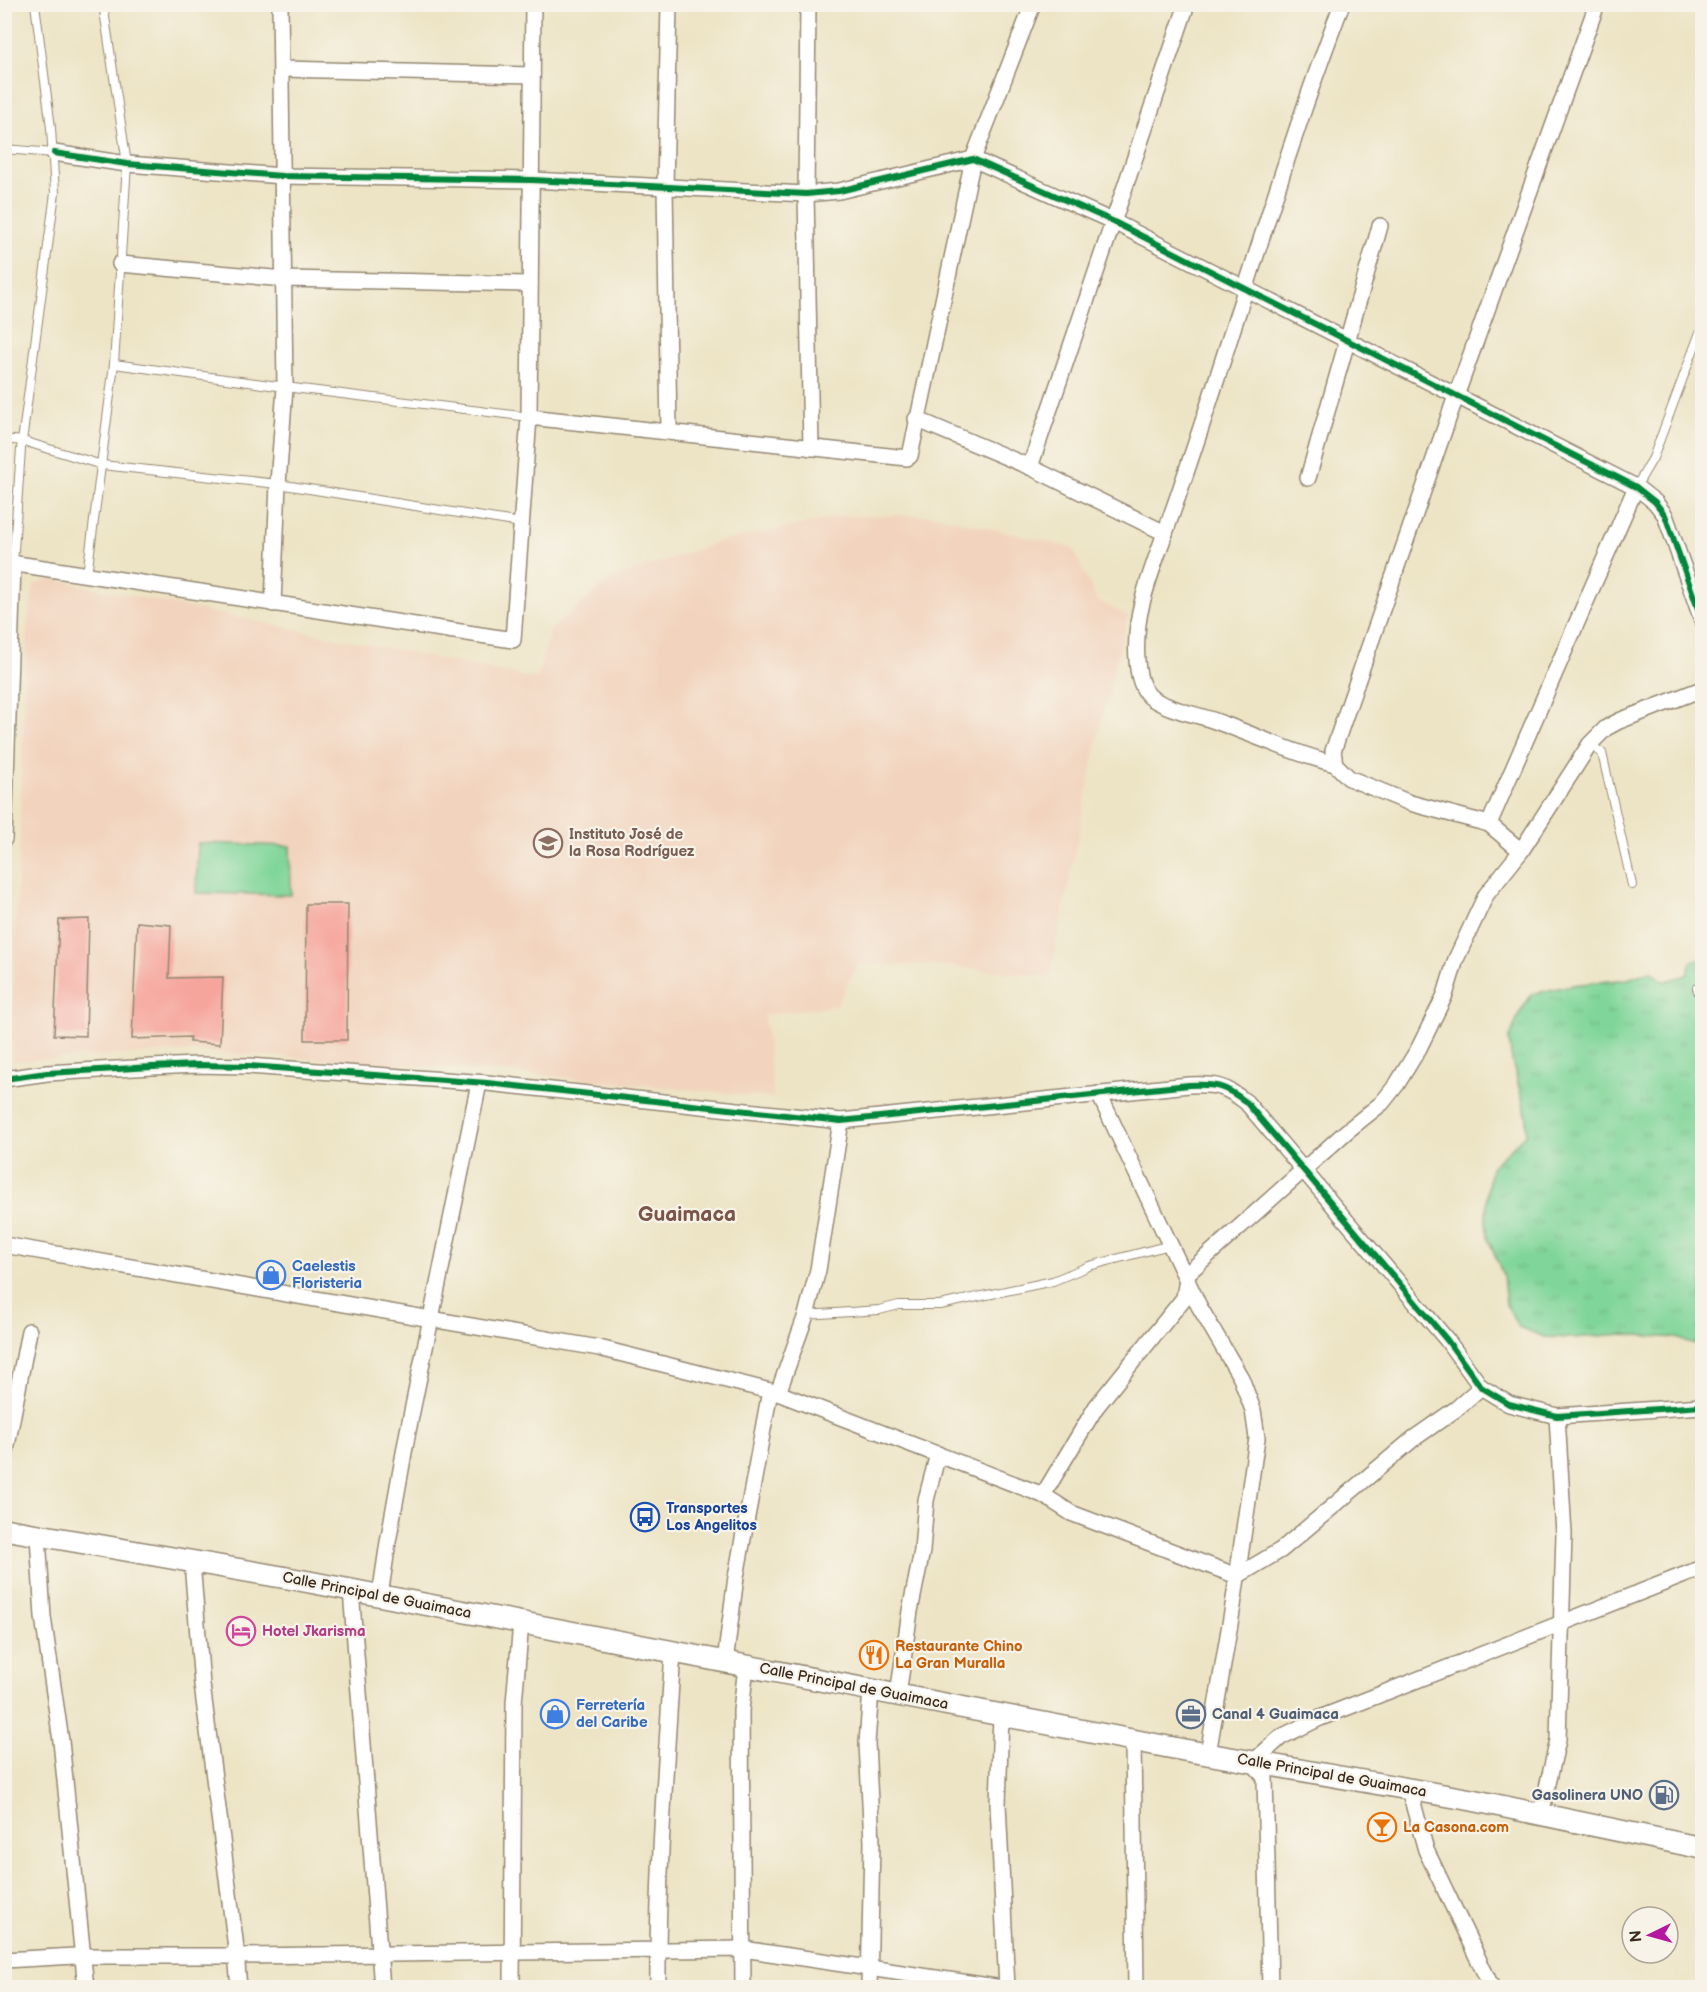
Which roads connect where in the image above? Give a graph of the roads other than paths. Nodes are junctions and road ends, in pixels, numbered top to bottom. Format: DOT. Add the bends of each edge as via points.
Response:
graph roads {
  1 [pos="35,4"];
  2 [pos="103,4"];
  3 [pos="280,4"];
  4 [pos="533,4"];
  5 [pos="669,4"];
  6 [pos="808,4"];
  7 [pos="1033,4"];
  8 [pos="1187,4"];
  9 [pos="1342,4"];
  10 [pos="1597,4"];
  11 [pos="282,69"];
  12 [pos="532,75"];
  13 [pos="4,150"];
  14 [pos="54,153"];
  15 [pos="973,159"];
  16 [pos="127,164"];
  17 [pos="282,176"];
  18 [pos="532,180"];
  19 [pos="665,187"];
  20 [pos="806,194"];
  21 [pos="1112,221"];
  22 [pos="1380,226"];
  23 [pos="120,264"];
  24 [pos="284,279"];
  25 [pos="530,284"];
  26 [pos="1244,289"];
  27 [pos="1702,327"];
  28 [pos="1347,341"];
  29 [pos="114,364"];
  30 [pos="285,387"];
  31 [pos="1456,396"];
  32 [pos="529,417"];
  33 [pos="916,419"];
  34 [pos="669,431"];
  35 [pos="4,439"];
  36 [pos="22,441"];
  37 [pos="811,448"];
  38 [pos="102,465"];
  39 [pos="1030,467"];
  40 [pos="1308,478"];
  41 [pos="278,484"];
  42 [pos="1636,487"];
  43 [pos="521,522"];
  44 [pos="1165,533"];
  45 [pos="9,563"];
  46 [pos="87,575"];
  47 [pos="273,604"];
  48 [pos="1702,620"];
  49 [pos="1702,689"];
  50 [pos="1590,744"];
  51 [pos="1335,764"];
  52 [pos="1489,824"];
  53 [pos="4,838"];
  54 [pos="1521,851"];
  55 [pos="1632,885"];
  56 [pos="1697,988"];
  57 [pos="1702,1001"];
  58 [pos="4,1079"];
  59 [pos="479,1083"];
  60 [pos="1099,1094"];
  61 [pos="841,1121"];
  62 [pos="1303,1170"];
  63 [pos="1171,1244"];
  64 [pos="4,1245"];
  65 [pos="1187,1278"];
  66 [pos="806,1315"];
  67 [pos="432,1318"];
  68 [pos="29,1331"];
  69 [pos="1481,1387"];
  70 [pos="774,1392"];
  71 [pos="1702,1406"];
  72 [pos="1557,1416"];
  73 [pos="938,1454"];
  74 [pos="4,1461"];
  75 [pos="1043,1495"];
  76 [pos="4,1529"];
  77 [pos="38,1536"];
  78 [pos="192,1562"];
  79 [pos="1702,1568"];
  80 [pos="1237,1575"];
  81 [pos="351,1590"];
  82 [pos="380,1596"];
  83 [pos="1561,1622"];
  84 [pos="521,1623"];
  85 [pos="673,1652"];
  86 [pos="735,1664"];
  87 [pos="871,1690"];
  88 [pos="898,1695"];
  89 [pos="1001,1715"];
  90 [pos="1133,1740"];
  91 [pos="1208,1754"];
  92 [pos="1253,1762"];
  93 [pos="1409,1789"];
  94 [pos="1542,1814"];
  95 [pos="1702,1848"];
  96 [pos="658,1950"];
  97 [pos="743,1950"];
  98 [pos="512,1953"];
  99 [pos="380,1954"];
  100 [pos="82,1956"];
  101 [pos="235,1956"];
  102 [pos="4,1960"];
  103 [pos="869,1969"];
  104 [pos="86,1988"];
  105 [pos="239,1988"];
  106 [pos="382,1988"];
  107 [pos="512,1988"];
  108 [pos="658,1988"];
  109 [pos="743,1988"];
  110 [pos="869,1988"];
  111 [pos="1002,1988"];
  112 [pos="1007,1988"];
  113 [pos="1136,1988"];
  114 [pos="1270,1988"];
  115 [pos="1492,1988"];
  1 -- 14 [label="lane"];
  2 -- 16 [label="lane"];
  3 -- 11 [label="street"];
  4 -- 12 [label="street"];
  5 -- 19 [label="street"];
  6 -- 20 [label="street"];
  7 -- 15 [label="street"];
  8 -- 21 [label="street"];
  9 -- 26 [label="street"];
  10 -- 31 [label="street"];
  11 -- 12 [label="street"];
  11 -- 17 [label="street"];
  12 -- 18 [label="street"];
  13 -- 14 [label="lane"];
  14 -- 16 [label="street"];
  14 -- 36 [label="lane" via="55,193"];
  15 -- 20 [label="street" via="839,191"];
  15 -- 21 [label="street"];
  15 -- 33 [label="street"];
  16 -- 17 [label="street"];
  16 -- 23 [label="lane"];
  17 -- 18 [label="street"];
  17 -- 24 [label="street"];
  18 -- 19 [label="street"];
  18 -- 25 [label="street"];
  19 -- 20 [label="street"];
  19 -- 34 [label="street"];
  20 -- 37 [label="street"];
  21 -- 26 [label="street"];
  21 -- 39 [label="street"];
  22 -- 28 [label="street"];
  23 -- 24 [label="street"];
  23 -- 29 [label="lane"];
  24 -- 25 [label="street"];
  24 -- 30 [label="street"];
  25 -- 32 [label="street"];
  26 -- 28 [label="street"];
  26 -- 44 [label="street"];
  27 -- 42 [label="lane" via="1653,458"];
  28 -- 31 [label="street"];
  28 -- 40 [label="street"];
  29 -- 30 [label="lane"];
  29 -- 38 [label="lane"];
  30 -- 32 [label="lane"];
  30 -- 41 [label="street"];
  31 -- 42 [label="street"];
  31 -- 51 [label="street" via="1333,751"];
  32 -- 34 [label="street"];
  32 -- 43 [label="street"];
  33 -- 37 [label="street" via="908,458"];
  33 -- 39 [label="street"];
  34 -- 37 [label="street"];
  35 -- 36 [label="lane"];
  36 -- 38 [label="lane"];
  36 -- 45 [label="lane"];
  38 -- 41 [label="lane"];
  38 -- 46 [label="lane"];
  39 -- 44 [label="street"];
  41 -- 43 [label="lane"];
  41 -- 47 [label="street"];
  42 -- 48 [label="street" via="1656,502 1665,515"];
  42 -- 52 [label="street"];
  43 -- 47 [label="street" via="513,640"];
  44 -- 51 [label="street" via="1138,623 1138,669 1144,690 1165,705"];
  45 -- 46 [label="street"];
  45 -- 53 [label="street"];
  46 -- 47 [label="street"];
  49 -- 50 [label="street" via="1619,721"];
  50 -- 54 [label="street"];
  50 -- 55 [label="lane" via="1602,753"];
  51 -- 52 [label="street" via="1348,778 1410,803"];
  52 -- 54 [label="street"];
  54 -- 62 [label="street" via="1486,895 1456,959 1440,1006 1397,1084 1382,1103"];
  56 -- 57 [label="lane"];
  58 -- 59 [label="street" via="196,1065"];
  59 -- 61 [label="street"];
  59 -- 67 [label="street"];
  60 -- 61 [label="street"];
  60 -- 62 [label="street" via="1189,1085 1228,1089 1246,1102"];
  60 -- 63 [label="street"];
  61 -- 66 [label="street" via="818,1270"];
  62 -- 65 [label="street"];
  62 -- 69 [label="street" via="1447,1340"];
  63 -- 65 [label="street"];
  63 -- 66 [label="lane" via="1089,1266 1053,1281 940,1305 899,1305"];
  64 -- 67 [label="street"];
  65 -- 75 [label="street" via="1184,1298 1096,1407"];
  65 -- 80 [label="street" via="1241,1378 1253,1410 1257,1438"];
  66 -- 70 [label="street"];
  67 -- 70 [label="street" via="599,1347"];
  67 -- 82 [label="street"];
  68 -- 74 [label="street"];
  69 -- 72 [label="street" via="1509,1404"];
  69 -- 80 [label="street" via="1281,1550"];
  70 -- 73 [label="street"];
  70 -- 86 [label="street" via="736,1577"];
  71 -- 72 [label="street"];
  72 -- 83 [label="street" via="1564,1533"];
  73 -- 75 [label="street"];
  73 -- 88 [label="street" via="926,1500 922,1551"];
  75 -- 80 [label="street" via="1071,1513"];
  76 -- 77 [label="main road, Calle Principal de Guaimaca"];
  77 -- 78 [label="main road, Calle Principal de Guaimaca"];
  77 -- 100 [label="street" via="42,1617 62,1741"];
  78 -- 81 [label="main road, Calle Principal de Guaimaca"];
  78 -- 101 [label="street" via="202,1685"];
  79 -- 83 [label="street"];
  80 -- 91 [label="street"];
  81 -- 82 [label="main road, Calle Principal de Guaimaca"];
  81 -- 99 [label="street"];
  82 -- 84 [label="main road, Calle Principal de Guaimaca"];
  83 -- 92 [label="street" via="1320,1718 1281,1737"];
  83 -- 94 [label="street" via="1558,1740"];
  84 -- 85 [label="main road, Calle Principal de Guaimaca"];
  84 -- 98 [label="street" via="514,1703"];
  85 -- 86 [label="main road, Calle Principal de Guaimaca"];
  85 -- 96 [label="street"];
  86 -- 87 [label="main road, Calle Principal de Guaimaca"];
  86 -- 97 [label="street" via="741,1711"];
  87 -- 88 [label="main road, Calle Principal de Guaimaca"];
  87 -- 103 [label="street" via="867,1743 872,1842"];
  88 -- 89 [label="main road, Calle Principal de Guaimaca"];
  89 -- 90 [label="main road, Calle Principal de Guaimaca"];
  89 -- 112 [label="street" via="998,1804"];
  90 -- 91 [label="main road, Calle Principal de Guaimaca"];
  90 -- 113 [label="street"];
  91 -- 92 [label="main road, Calle Principal de Guaimaca"];
  92 -- 93 [label="main road, Calle Principal de Guaimaca"];
  92 -- 114 [label="street" via="1265,1778"];
  93 -- 94 [label="main road, Calle Principal de Guaimaca"];
  93 -- 115 [label="street" via="1426,1850"];
  94 -- 95 [label="main road, Calle Principal de Guaimaca"];
  96 -- 97 [label="street"];
  96 -- 98 [label="street"];
  96 -- 108 [label="street"];
  97 -- 103 [label="street"];
  97 -- 109 [label="street"];
  98 -- 99 [label="street"];
  98 -- 107 [label="street"];
  99 -- 101 [label="street"];
  99 -- 106 [label="street"];
  100 -- 101 [label="street"];
  100 -- 102 [label="street"];
  100 -- 104 [label="street"];
  101 -- 105 [label="street"];
  103 -- 110 [label="street"];
  103 -- 111 [label="street"];
}
